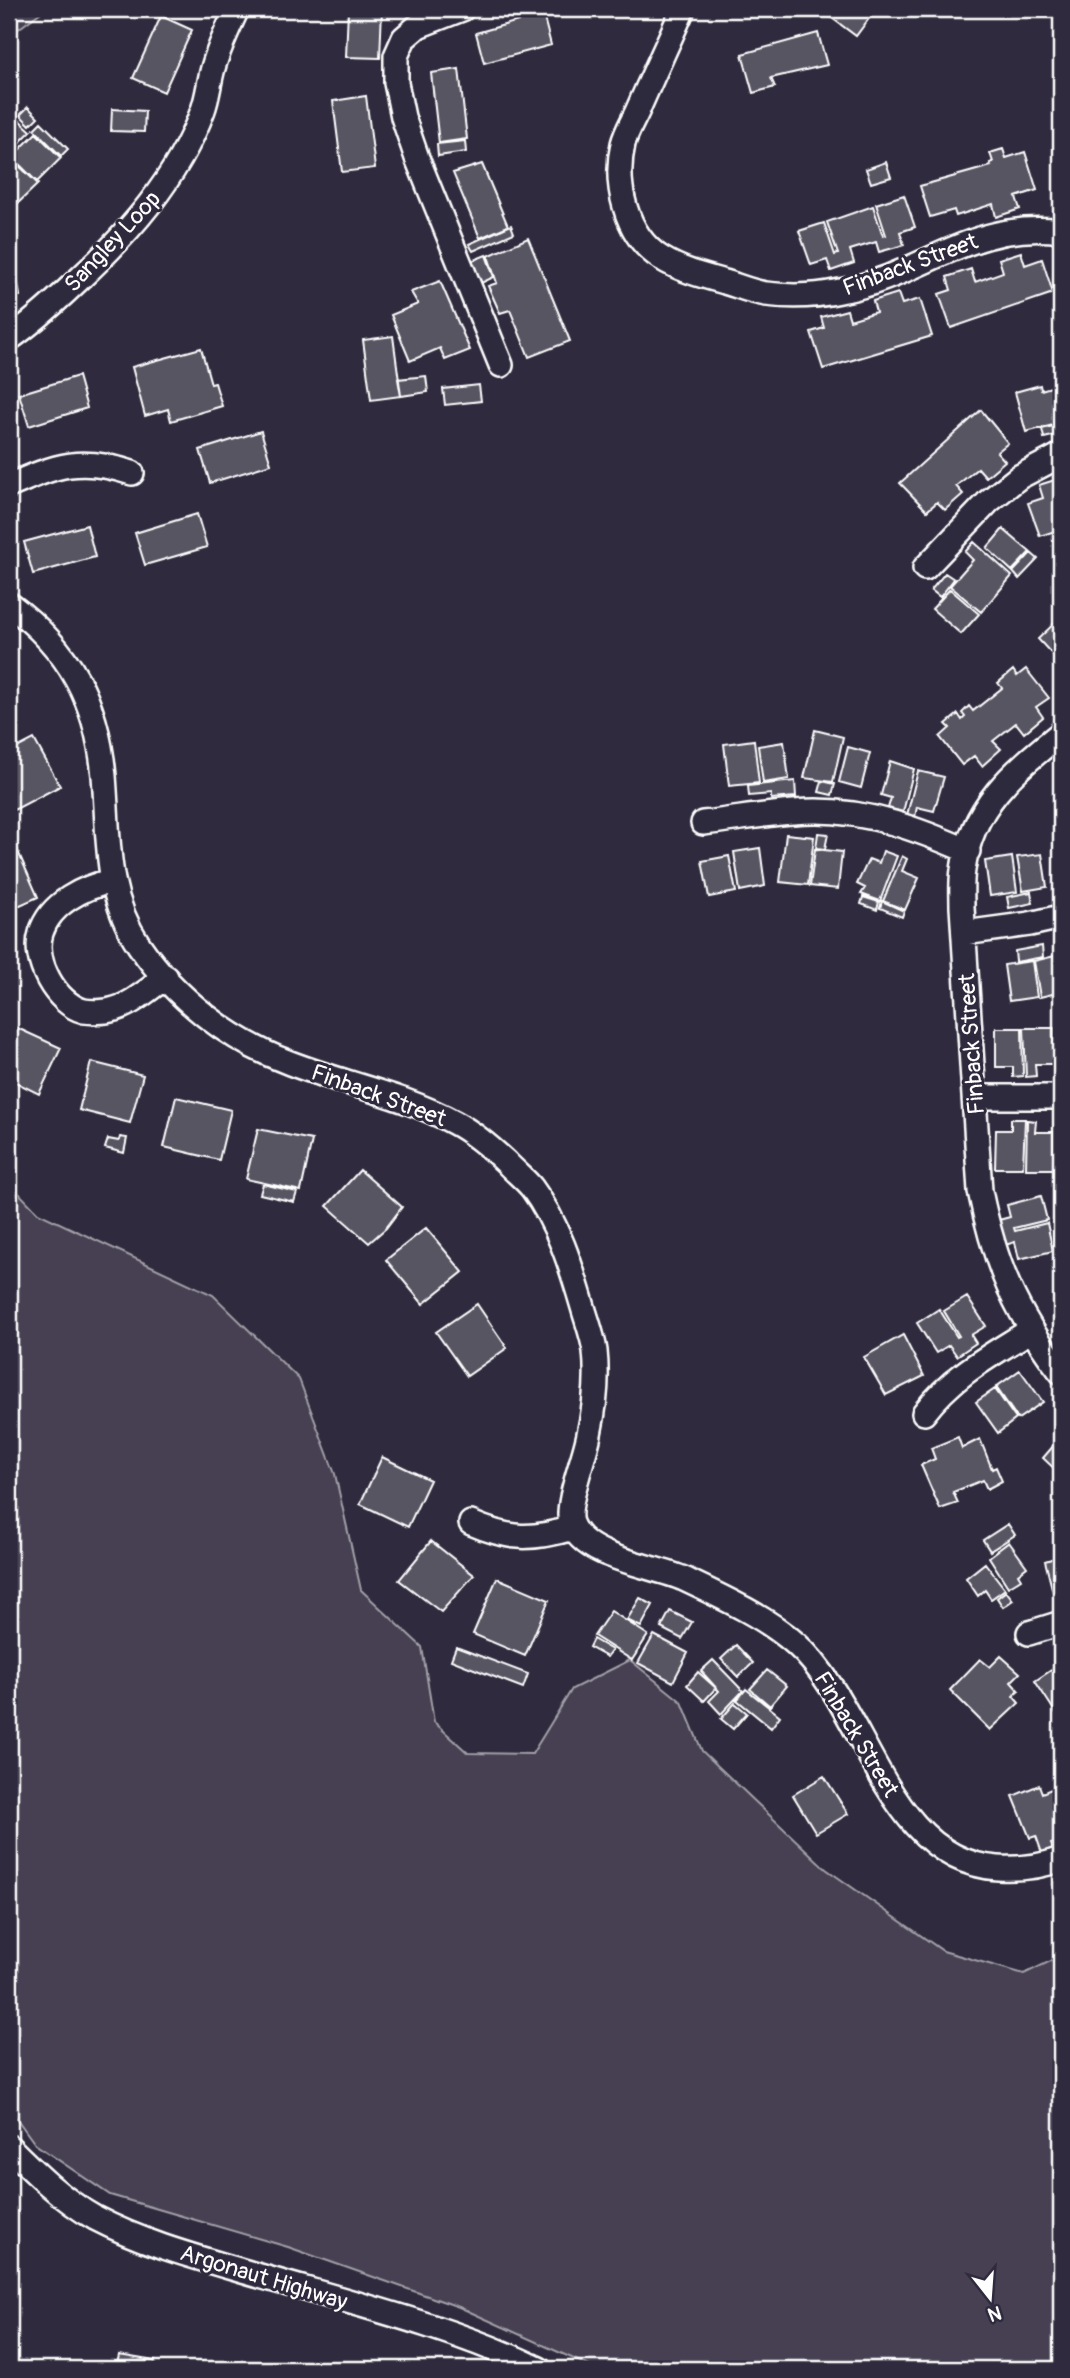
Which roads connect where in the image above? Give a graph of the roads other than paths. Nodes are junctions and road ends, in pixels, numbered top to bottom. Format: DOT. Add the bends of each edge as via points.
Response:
graph roads {
  1 [pos="237,9"];
  2 [pos="683,9"];
  3 [pos="448,11"];
  4 [pos="1061,231"];
  5 [pos="9,339"];
  6 [pos="501,365"];
  7 [pos="1061,455"];
  8 [pos="132,473"];
  9 [pos="9,486"];
  10 [pos="925,568"];
  11 [pos="9,604"];
  12 [pos="1061,733"];
  13 [pos="702,823"];
  14 [pos="968,851"];
  15 [pos="112,881"];
  16 [pos="1061,917"];
  17 [pos="964,933"];
  18 [pos="166,977"];
  19 [pos="974,1097"];
  20 [pos="1061,1097"];
  21 [pos="1031,1330"];
  22 [pos="1061,1372"];
  23 [pos="924,1413"];
  24 [pos="471,1522"];
  25 [pos="573,1528"];
  26 [pos="1061,1623"];
  27 [pos="1029,1633"];
  28 [pos="1061,1859"];
  29 [pos="9,2147"];
  30 [pos="539,2369"];
  1 -- 5 [label="street, Sangley Loop" via="225,33 204,108 166,183 112,249"];
  2 -- 4 [label="street, Finback Street" via="623,143 621,187 627,213 642,240 660,257 694,274 766,294 807,295 878,281 971,240 1033,228"];
  3 -- 6 [label="street" via="404,38 396,56 396,83 402,117"];
  7 -- 10 [label="street" via="1019,477 989,501"];
  8 -- 9 [label="street" via="78,463"];
  11 -- 15 [label="street, Finback Street" via="64,659 84,689 99,737"];
  12 -- 14 [label="street, Finback Street" via="1023,764 984,809"];
  13 -- 14 [label="street" via="816,811 856,814"];
  14 -- 17 [label="street, Finback Street" via="963,869"];
  15 -- 18 [label="street, Finback Street" via="139,945"];
  15 -- 18 [label="street" via="90,886 49,916 40,934 40,958 48,981 83,1011 111,1010"];
  16 -- 17 [label="street"];
  17 -- 19 [label="street, Finback Street"];
  18 -- 25 [label="street, Finback Street" via="194,1007 230,1034 286,1062 456,1123 531,1186 557,1232 595,1348 596,1391 589,1435 569,1509"];
  19 -- 20 [label="street"];
  19 -- 21 [label="street, Finback Street" via="980,1191 989,1237"];
  21 -- 22 [label="street, Finback Street"];
  21 -- 23 [label="street" via="958,1376"];
  24 -- 25 [label="street" via="523,1538"];
  25 -- 28 [label="street, Finback Street" via="601,1551 679,1576 742,1608 794,1642 837,1694 901,1808 947,1853 976,1867 1012,1869 1045,1866"];
  26 -- 27 [label="street"];
  29 -- 30 [label="street, Argonaut Highway" via="63,2196 132,2236 469,2340"];
}
